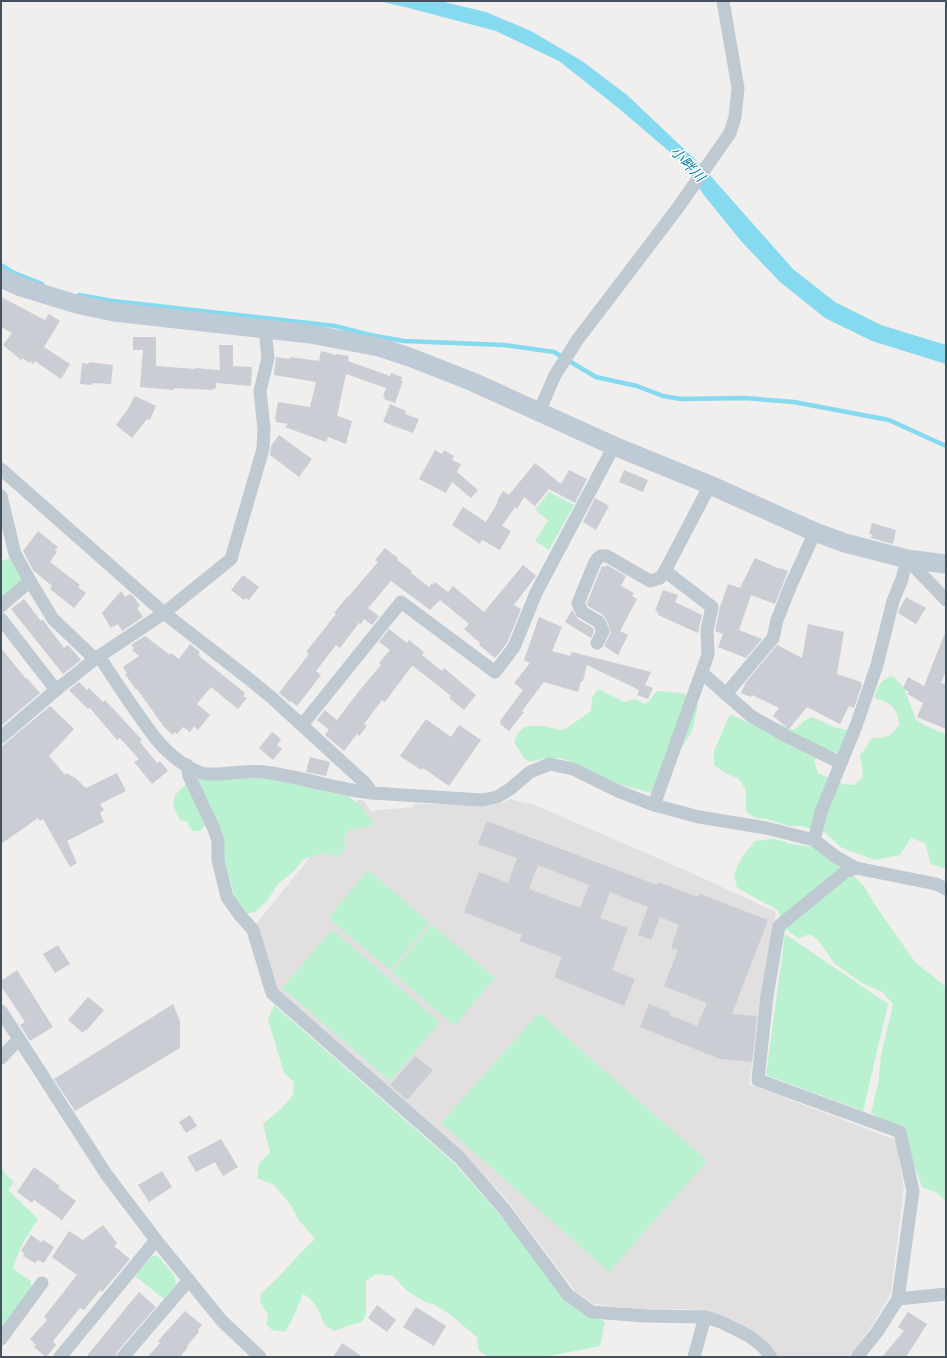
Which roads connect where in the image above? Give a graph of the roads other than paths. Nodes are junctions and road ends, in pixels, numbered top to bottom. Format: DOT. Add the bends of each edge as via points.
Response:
graph roads {
  1 [pos="723,1"];
  2 [pos="1,278"];
  3 [pos="265,329"];
  4 [pos="539,412"];
  5 [pos="614,446"];
  6 [pos="1,469"];
  7 [pos="710,485"];
  8 [pos="1,496"];
  9 [pos="815,532"];
  10 [pos="907,559"];
  11 [pos="946,564"];
  12 [pos="665,571"];
  13 [pos="30,581"];
  14 [pos="946,600"];
  15 [pos="1,606"];
  16 [pos="164,613"];
  17 [pos="1,619"];
  18 [pos="597,643"];
  19 [pos="97,658"];
  20 [pos="702,673"];
  21 [pos="56,690"];
  22 [pos="726,694"];
  23 [pos="302,725"];
  24 [pos="1,738"];
  25 [pos="841,762"];
  26 [pos="187,766"];
  27 [pos="372,793"];
  28 [pos="654,805"];
  29 [pos="814,840"];
  30 [pos="856,868"];
  31 [pos="946,889"];
  32 [pos="1,1011"];
  33 [pos="19,1039"];
  34 [pos="1,1058"];
  35 [pos="156,1240"];
  36 [pos="189,1280"];
  37 [pos="42,1283"];
  38 [pos="946,1294"];
  39 [pos="898,1298"];
  40 [pos="705,1317"];
  41 [pos="1,1339"];
  42 [pos="60,1357"];
  43 [pos="123,1357"];
  44 [pos="260,1357"];
  45 [pos="694,1357"];
  46 [pos="771,1357"];
  47 [pos="858,1357"];
  1 -- 4 [label="street" via="738,88 735,117 730,133 677,209 578,339 556,375"];
  2 -- 3 [label="street" via="20,287 76,304 114,312"];
  3 -- 4 [label="street" via="310,334 379,347 473,382"];
  3 -- 16 [label="street" via="268,358 260,392 264,429 263,449 231,560"];
  4 -- 5 [label="street"];
  5 -- 7 [label="street"];
  5 -- 23 [label="street" via="536,594 514,647 495,672 401,602"];
  6 -- 16 [label="street"];
  7 -- 9 [label="street"];
  7 -- 12 [label="street"];
  8 -- 13 [label="street" via="15,554"];
  9 -- 10 [label="street" via="845,543"];
  9 -- 22 [label="street" via="790,587 772,638"];
  10 -- 11 [label="street"];
  10 -- 14 [label="street"];
  10 -- 25 [label="street" via="893,601 877,665"];
  12 -- 18 [label="street" via="660,578 650,581 607,556 598,557 578,603 582,612 599,622 603,631"];
  12 -- 20 [label="street" via="712,608 706,630 708,654"];
  13 -- 15 [label="street"];
  13 -- 19 [label="street" via="54,619"];
  16 -- 19 [label="street"];
  16 -- 23 [label="street" via="249,678"];
  17 -- 21 [label="street"];
  19 -- 21 [label="street"];
  19 -- 26 [label="street" via="164,750"];
  20 -- 22 [label="street"];
  20 -- 28 [label="street"];
  21 -- 24 [label="street"];
  22 -- 25 [label="street" via="751,716"];
  23 -- 27 [label="street" via="365,783"];
  25 -- 29 [label="street" via="821,812"];
  26 -- 27 [label="street" via="203,774 253,771"];
  26 -- 40 [label="street" via="218,841 218,860 227,897 253,930 272,993 458,1157 505,1210 568,1295 592,1312"];
  27 -- 28 [label="street" via="482,800 497,797 530,772 550,764 573,769"];
  28 -- 29 [label="street" via="699,817 766,828"];
  29 -- 30 [label="street"];
  30 -- 31 [label="street" via="936,884"];
  30 -- 39 [label="street" via="845,872 778,926 758,1080 900,1132 913,1191"];
  32 -- 33 [label="street"];
  33 -- 34 [label="street"];
  33 -- 35 [label="street" via="106,1174"];
  35 -- 36 [label="street"];
  35 -- 42 [label="street"];
  36 -- 43 [label="street"];
  36 -- 44 [label="street" via="222,1321"];
  37 -- 41 [label="street"];
  38 -- 39 [label="street"];
  39 -- 47 [label="street"];
  40 -- 45 [label="street"];
  40 -- 46 [label="street" via="749,1336"];
}
